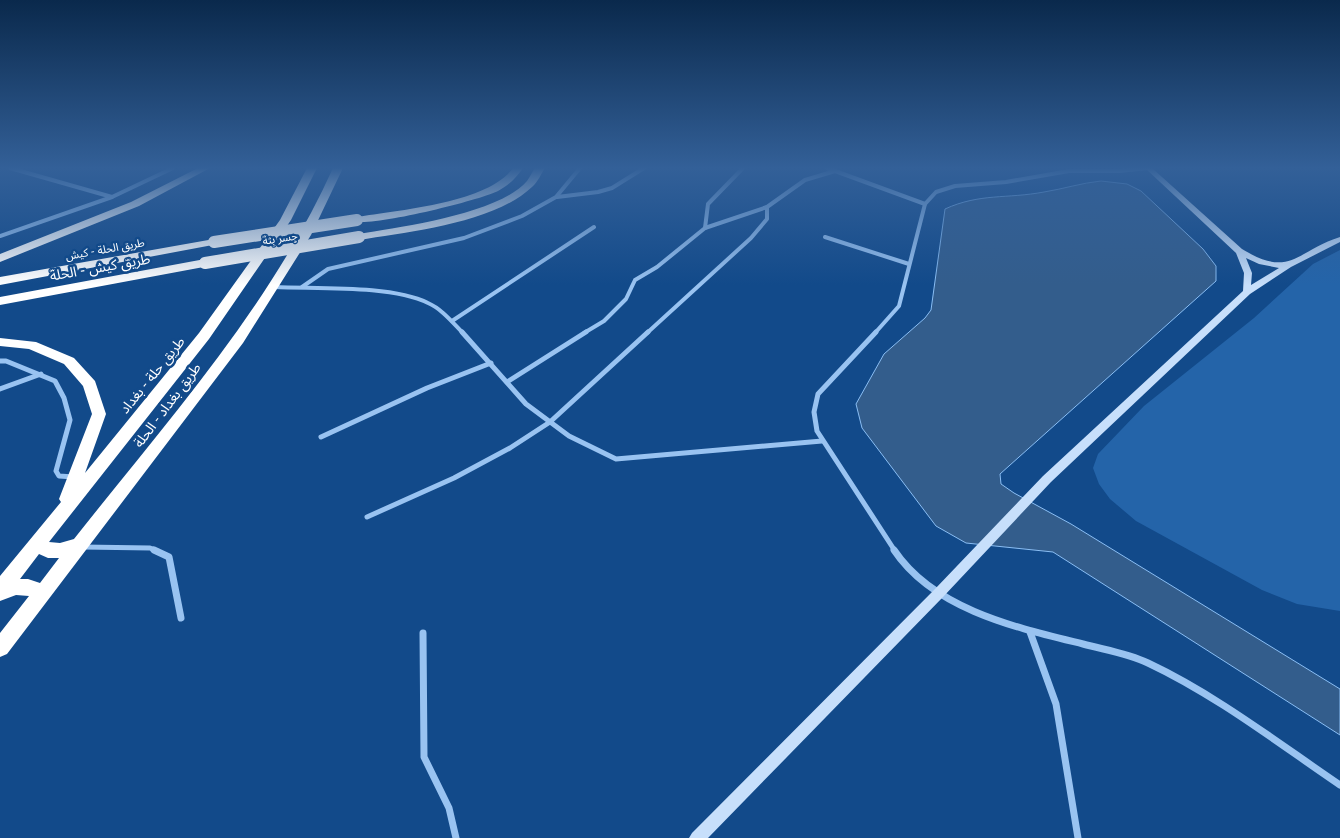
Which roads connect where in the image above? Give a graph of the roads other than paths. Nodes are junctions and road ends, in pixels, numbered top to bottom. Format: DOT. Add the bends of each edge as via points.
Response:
graph roads {
  1 [pos="83,207"];
  2 [pos="126,207"];
  3 [pos="292,207"];
  4 [pos="321,207"];
  5 [pos="433,207"];
  6 [pos="491,207"];
  7 [pos="538,207"];
  8 [pos="708,207"];
  9 [pos="767,207"];
  10 [pos="924,207"];
  11 [pos="1191,207"];
  12 [pos="594,227"];
  13 [pos="705,228"];
  14 [pos="0,236"];
  15 [pos="826,237"];
  16 [pos="1340,239"];
  17 [pos="214,242"];
  18 [pos="1239,251"];
  19 [pos="0,258"];
  20 [pos="206,263"];
  21 [pos="909,264"];
  22 [pos="1288,265"];
  23 [pos="0,281"];
  24 [pos="275,287"];
  25 [pos="302,287"];
  26 [pos="1246,292"];
  27 [pos="0,301"];
  28 [pos="452,321"];
  29 [pos="0,342"];
  30 [pos="0,361"];
  31 [pos="490,363"];
  32 [pos="41,374"];
  33 [pos="507,382"];
  34 [pos="0,389"];
  35 [pos="550,422"];
  36 [pos="321,436"];
  37 [pos="822,441"];
  38 [pos="76,476"];
  39 [pos="60,517"];
  40 [pos="367,517"];
  41 [pos="38,544"];
  42 [pos="81,545"];
  43 [pos="0,591"];
  44 [pos="939,593"];
  45 [pos="41,595"];
  46 [pos="181,618"];
  47 [pos="1030,632"];
  48 [pos="423,633"];
  49 [pos="0,648"];
  50 [pos="1340,785"];
  51 [pos="456,838"];
  52 [pos="697,838"];
  53 [pos="1078,838"];
  1 -- 14 [label="street"];
  2 -- 19 [label="highway"];
  3 -- 39 [label="highway, طريق حلة - بغداد" via="204,336"];
  4 -- 24 [label="highway, طريق بغداد - الحلة"];
  5 -- 17 [label="highway, جسر بتة, bridge"];
  6 -- 20 [label="highway, جسر بتة, bridge" via="461,218"];
  7 -- 25 [label="street" via="464,238 328,269"];
  8 -- 13 [label="street"];
  9 -- 13 [label="street"];
  9 -- 35 [label="street" via="767,219 751,238"];
  10 -- 21 [label="street"];
  11 -- 18 [label="street"];
  12 -- 28 [label="street"];
  13 -- 33 [label="street" via="657,268 635,280 626,299 604,321"];
  15 -- 21 [label="street"];
  16 -- 22 [label="street"];
  17 -- 23 [label="highway, طريق الحلة - كيش"];
  18 -- 22 [label="street" via="1268,266"];
  18 -- 26 [label="street" via="1248,273"];
  20 -- 27 [label="highway, طريق كيش - الحلة"];
  21 -- 37 [label="street" via="895,312 818,394 814,421"];
  22 -- 26 [label="street"];
  24 -- 25 [label="street"];
  24 -- 42 [label="highway, طريق بغداد - الحلة"];
  25 -- 28 [label="street" via="393,292 429,303"];
  26 -- 44 [label="street" via="1037,489"];
  28 -- 31 [label="street"];
  29 -- 38 [label="highway" via="31,345 69,360 90,384 100,414"];
  30 -- 32 [label="street"];
  31 -- 33 [label="street"];
  31 -- 36 [label="street"];
  32 -- 34 [label="street"];
  32 -- 38 [label="street" via="55,381 70,420 56,471 59,476"];
  33 -- 35 [label="street" via="526,404"];
  35 -- 37 [label="street" via="569,436 616,459"];
  35 -- 40 [label="street" via="454,478"];
  37 -- 44 [label="street" via="896,552 908,567"];
  38 -- 39 [label="highway"];
  39 -- 41 [label="highway, طريق حلة - بغداد"];
  41 -- 42 [label="highway" via="55,552"];
  41 -- 43 [label="highway, طريق حلة - بغداد"];
  42 -- 45 [label="highway, طريق بغداد - الحلة"];
  42 -- 46 [label="street" via="150,548 169,557"];
  43 -- 45 [label="highway" via="25,587"];
  44 -- 47 [label="street" via="980,616"];
  44 -- 52 [label="street"];
  45 -- 49 [label="highway, طريق بغداد - الحلة"];
  47 -- 50 [label="street" via="1132,656 1158,668 1205,695"];
  47 -- 53 [label="street" via="1056,704"];
  48 -- 51 [label="street" via="424,757 448,808"];
}
